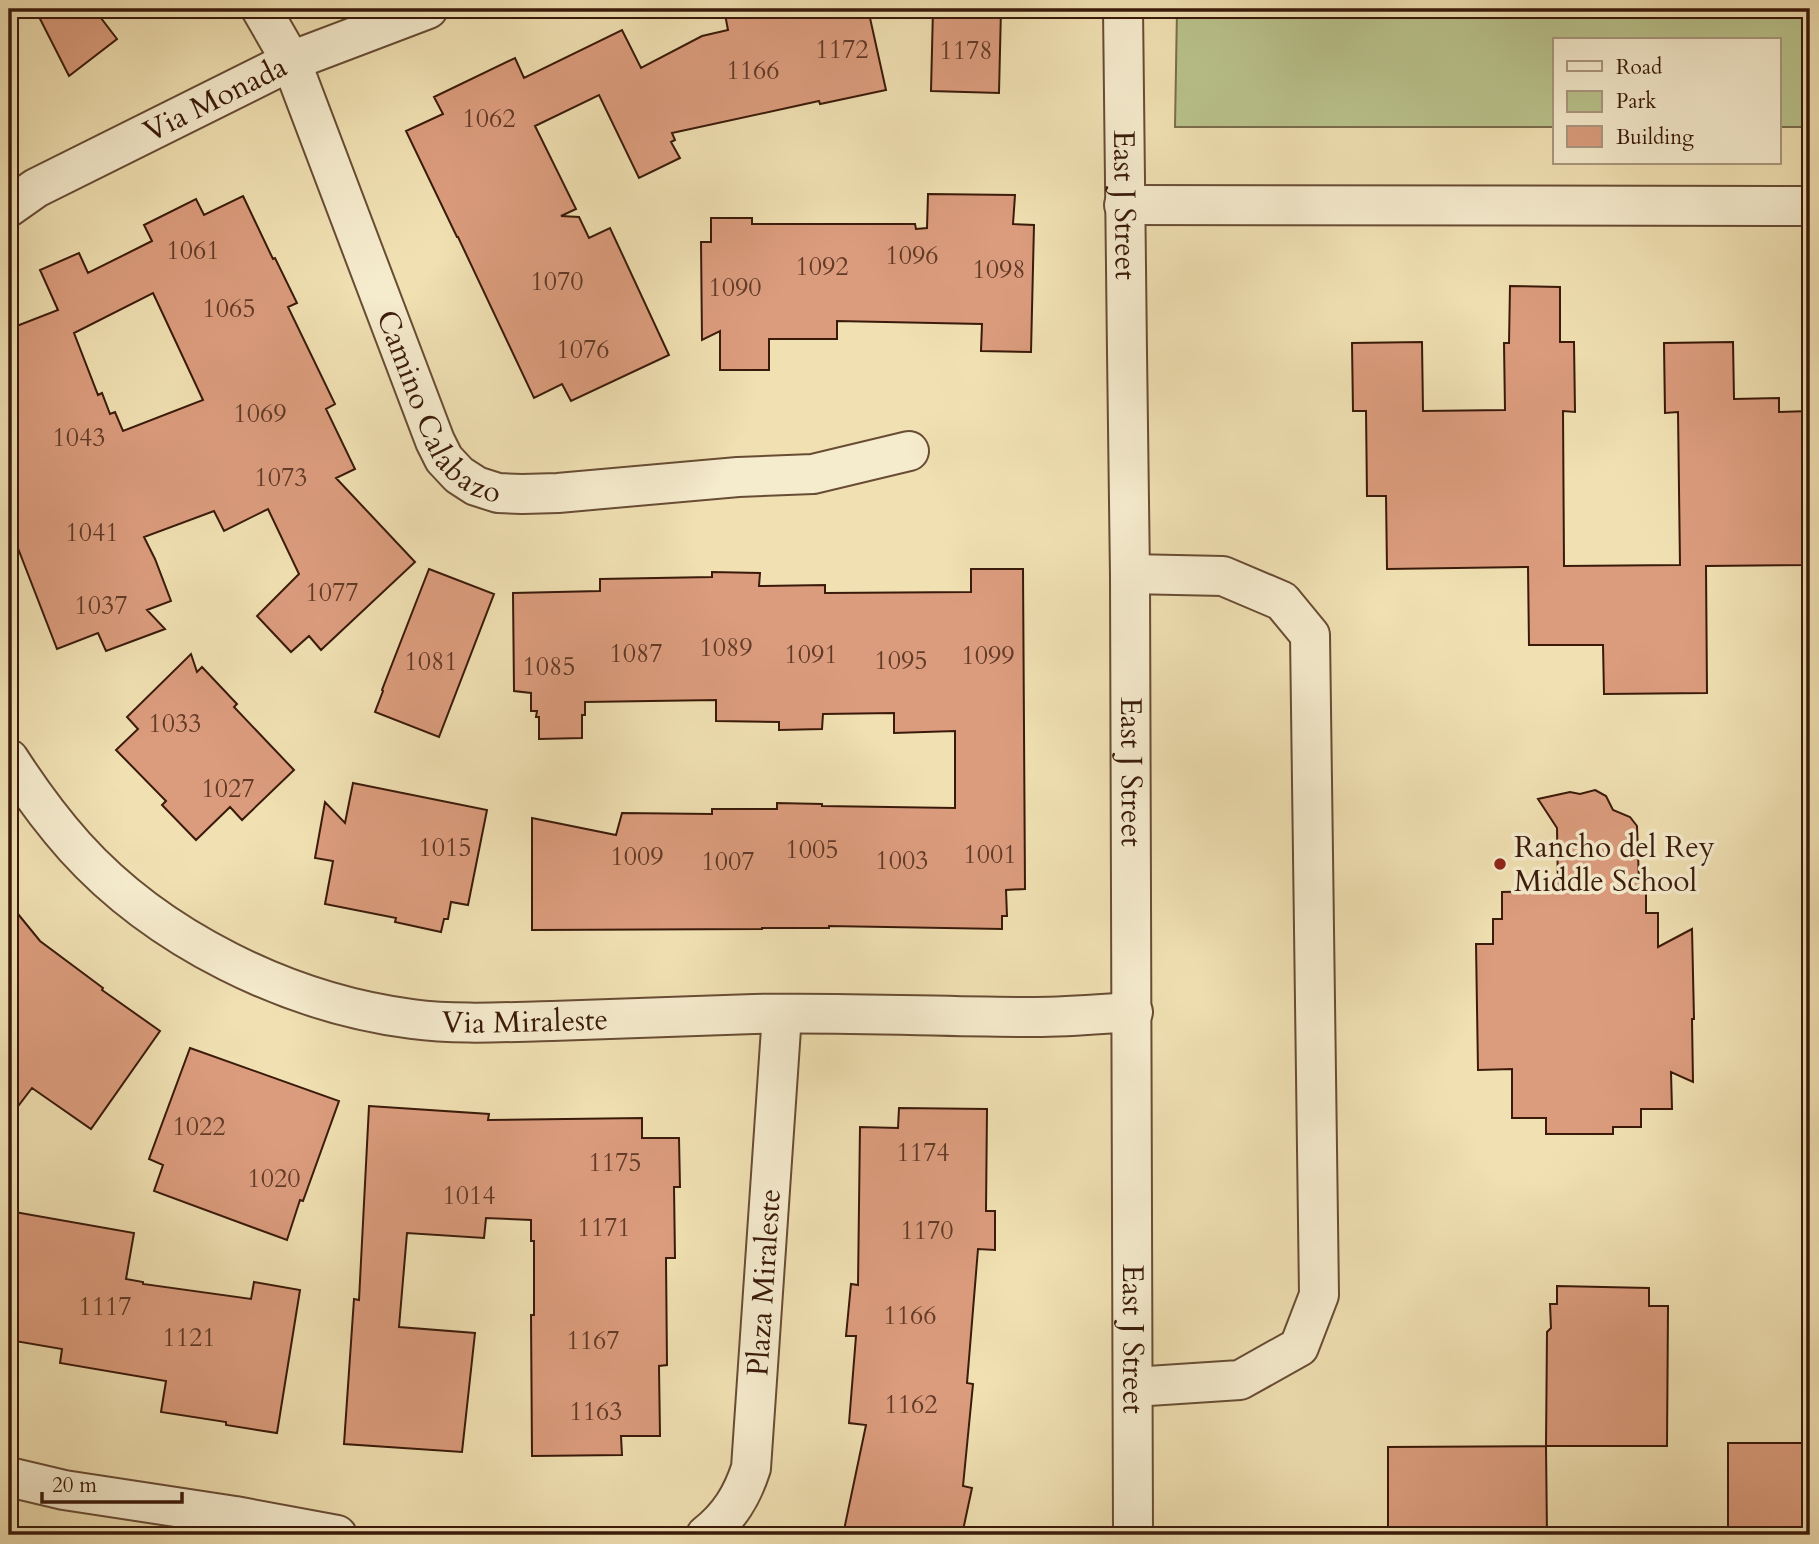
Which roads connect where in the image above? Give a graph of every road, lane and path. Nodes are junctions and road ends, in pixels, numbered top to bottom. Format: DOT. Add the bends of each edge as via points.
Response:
graph roads {
  1 [pos="261,9"];
  2 [pos="428,9"];
  3 [pos="1123,9"];
  4 [pos="291,61"];
  5 [pos="1124,205"];
  6 [pos="1810,206"];
  7 [pos="9,207"];
  8 [pos="909,451"];
  9 [pos="1130,574"];
  10 [pos="9,759"];
  11 [pos="1133,1012"];
  12 [pos="782,1014"];
  13 [pos="1133,1387"];
  14 [pos="9,1477"];
  15 [pos="337,1535"];
  16 [pos="706,1535"];
  17 [pos="1133,1535"];
  1 -- 4 [label="street, Camino Calabazo"];
  2 -- 4 [label="street, Via Monada"];
  3 -- 5 [label="street, East J Street"];
  4 -- 7 [label="street, Via Monada" via="36,188"];
  4 -- 8 [label="street, Camino Calabazo" via="435,441 444,459 476,486 498,493 558,493 813,474"];
  5 -- 6 [label="street"];
  5 -- 9 [label="street, East J Street"];
  9 -- 11 [label="street, East J Street"];
  9 -- 13 [label="street" via="1223,576 1282,601 1310,635 1319,1295 1299,1347 1240,1380"];
  10 -- 12 [label="street, Via Miraleste" via="76,848 122,891 227,962 286,988 347,1007 411,1019 475,1023"];
  11 -- 12 [label="street, Via Miraleste" via="1039,1017"];
  11 -- 13 [label="street, East J Street"];
  12 -- 16 [label="street, Plaza Miraleste" via="751,1468 733,1509"];
  13 -- 17 [label="street, East J Street"];
  14 -- 15 [label="street"];
}
